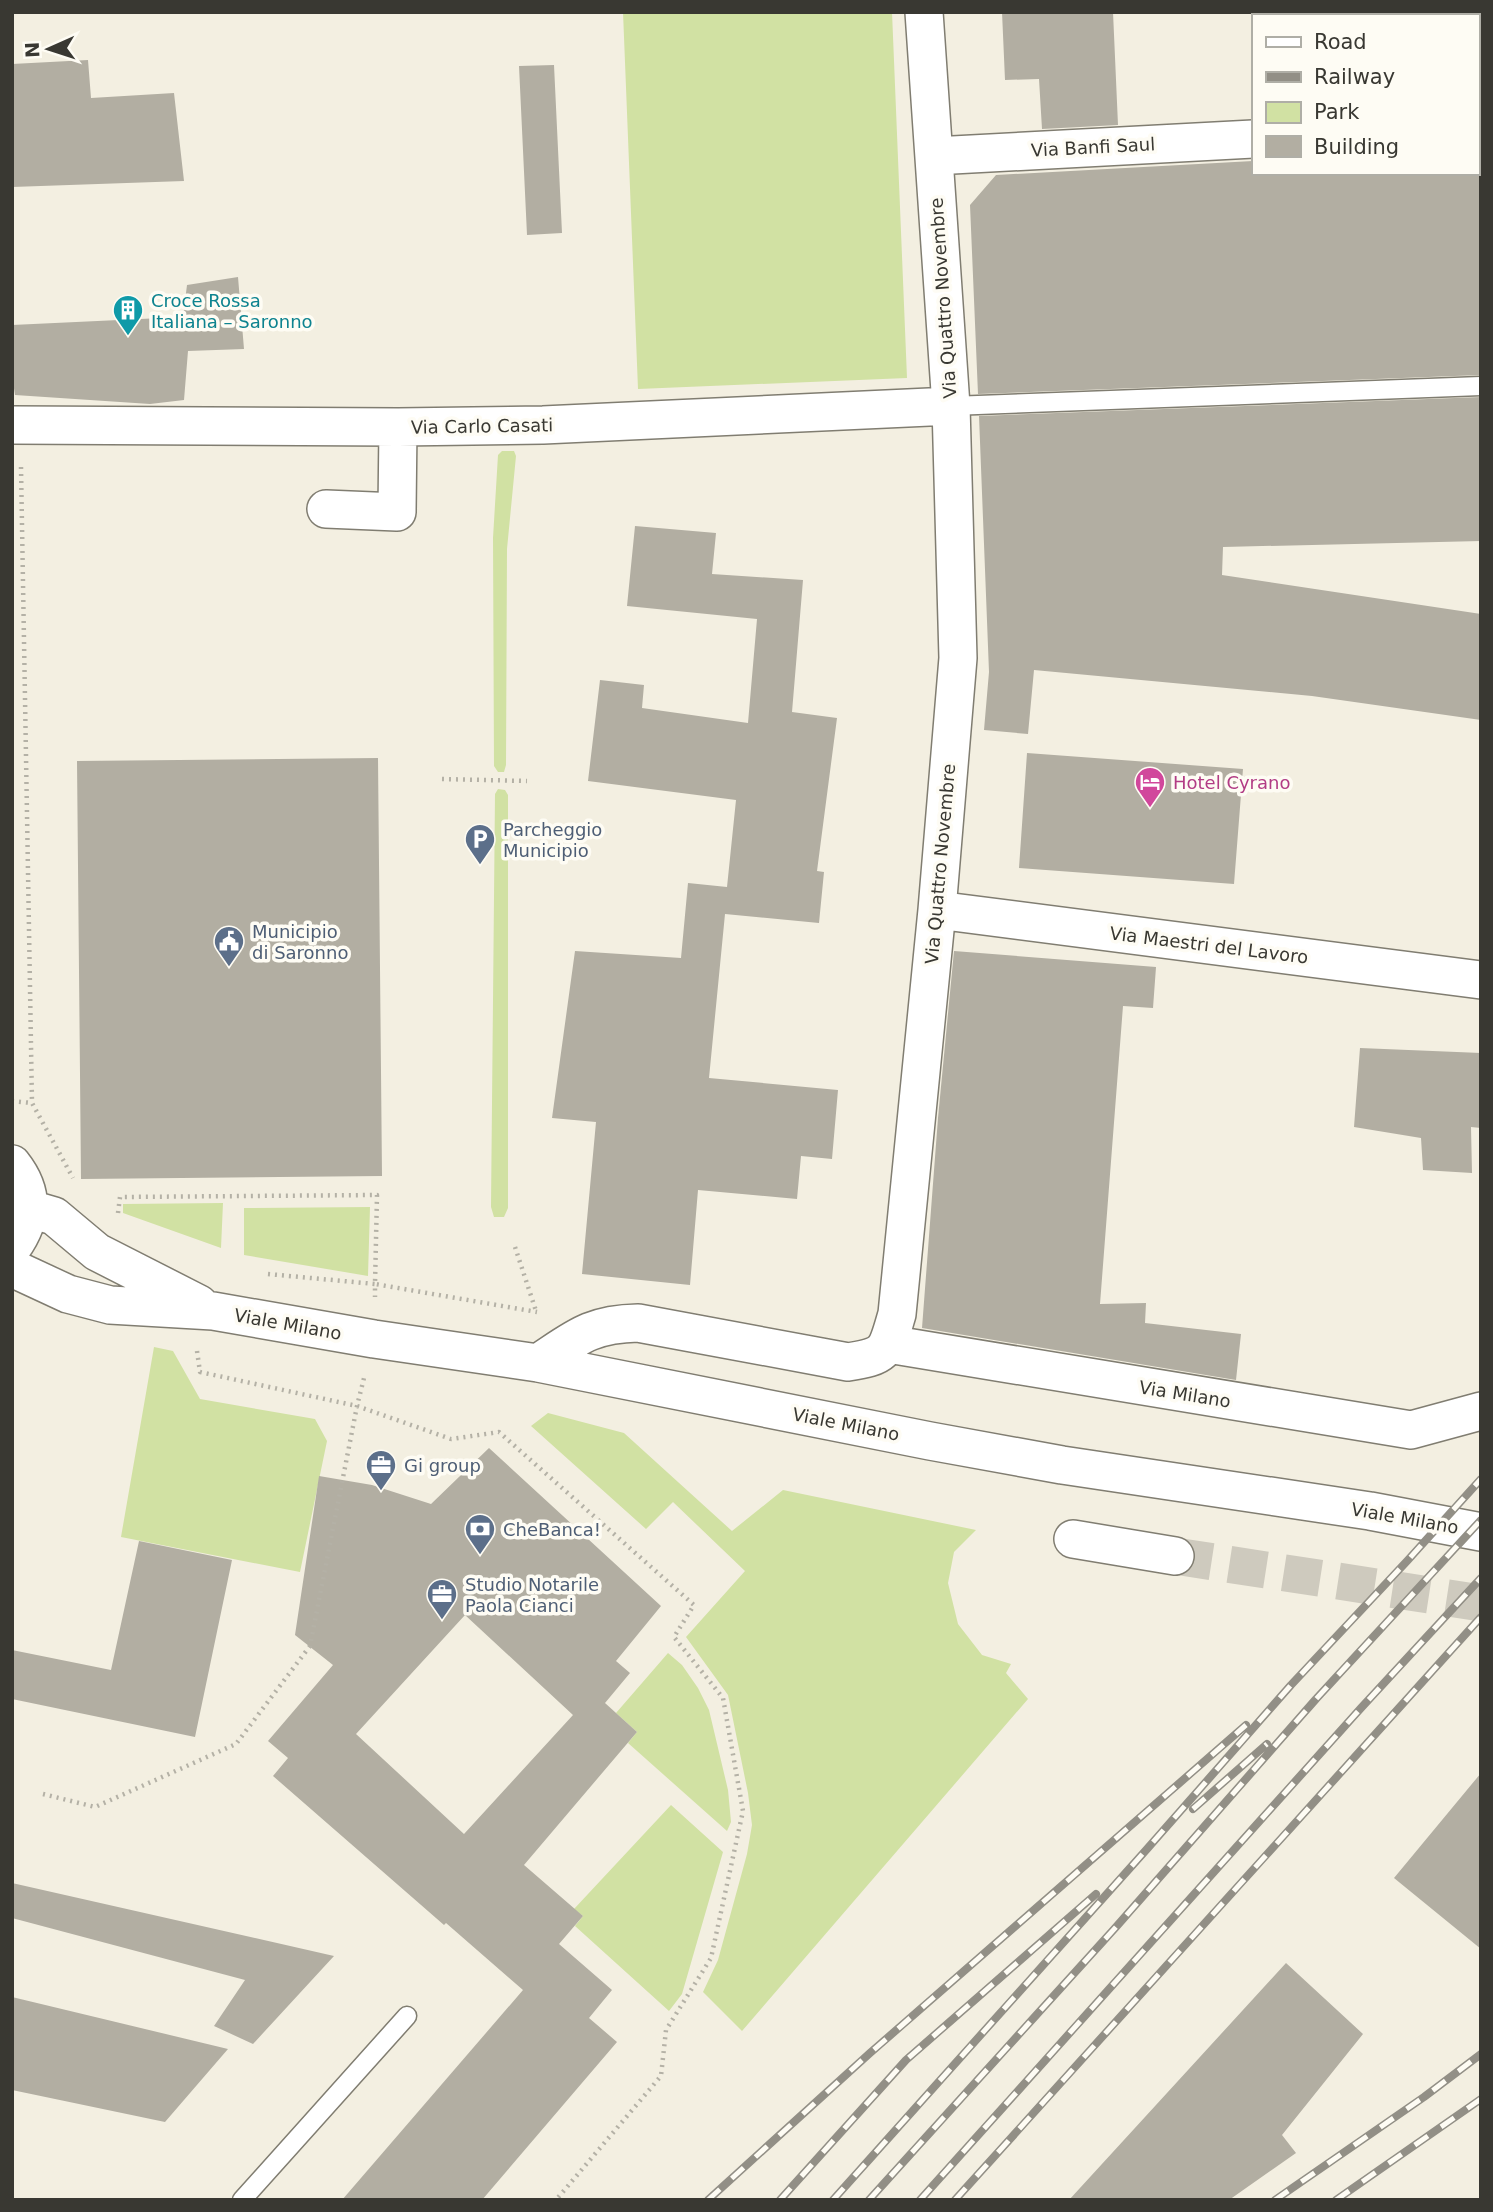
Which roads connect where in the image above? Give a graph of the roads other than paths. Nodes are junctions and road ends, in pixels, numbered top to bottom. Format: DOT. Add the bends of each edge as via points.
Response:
graph roads {
  1 [pos="924,12"];
  2 [pos="1252,139"];
  3 [pos="934,156"];
  4 [pos="1481,386"];
  5 [pos="951,406"];
  6 [pos="16,426"];
  7 [pos="398,427"];
  8 [pos="326,509"];
  9 [pos="937,909"];
  10 [pos="1481,980"];
  11 [pos="12,1164"];
  12 [pos="30,1209"];
  13 [pos="12,1248"];
  14 [pos="12,1268"];
  15 [pos="213,1311"];
  16 [pos="888,1344"];
  17 [pos="538,1363"];
  18 [pos="1481,1411"];
  19 [pos="1481,1532"];
  20 [pos="1073,1539"];
  21 [pos="1175,1556"];
  22 [pos="407,2016"];
  23 [pos="242,2200"];
  1 -- 3 [label="street, Via Quattro Novembre"];
  2 -- 3 [label="street, Via Banfi Saul"];
  3 -- 5 [label="street, Via Quattro Novembre"];
  4 -- 5 [label="lane"];
  5 -- 7 [label="street, Via Carlo Casati" via="543,425"];
  5 -- 9 [label="street, Via Quattro Novembre" via="958,658"];
  6 -- 7 [label="street, Via Carlo Casati"];
  7 -- 8 [label="street" via="397,512"];
  9 -- 10 [label="street, Via Maestri del Lavoro"];
  9 -- 16 [label="street, Via Quattro Novembre" via="897,1314"];
  11 -- 12 [label="street" via="26,1186"];
  12 -- 13 [label="street" via="24,1231"];
  12 -- 15 [label="street, Viale Milano" via="54,1216 97,1252"];
  14 -- 15 [label="street, Viale Milano" via="68,1294 110,1305"];
  15 -- 17 [label="street, Viale Milano"];
  16 -- 17 [label="street" via="874,1358 848,1362 638,1323 612,1324 585,1332"];
  16 -- 18 [label="street, Via Milano" via="1411,1430"];
  17 -- 19 [label="street, Viale Milano" via="1049,1462"];
  20 -- 21 [label="street"];
  22 -- 23 [label="lane"];
}
